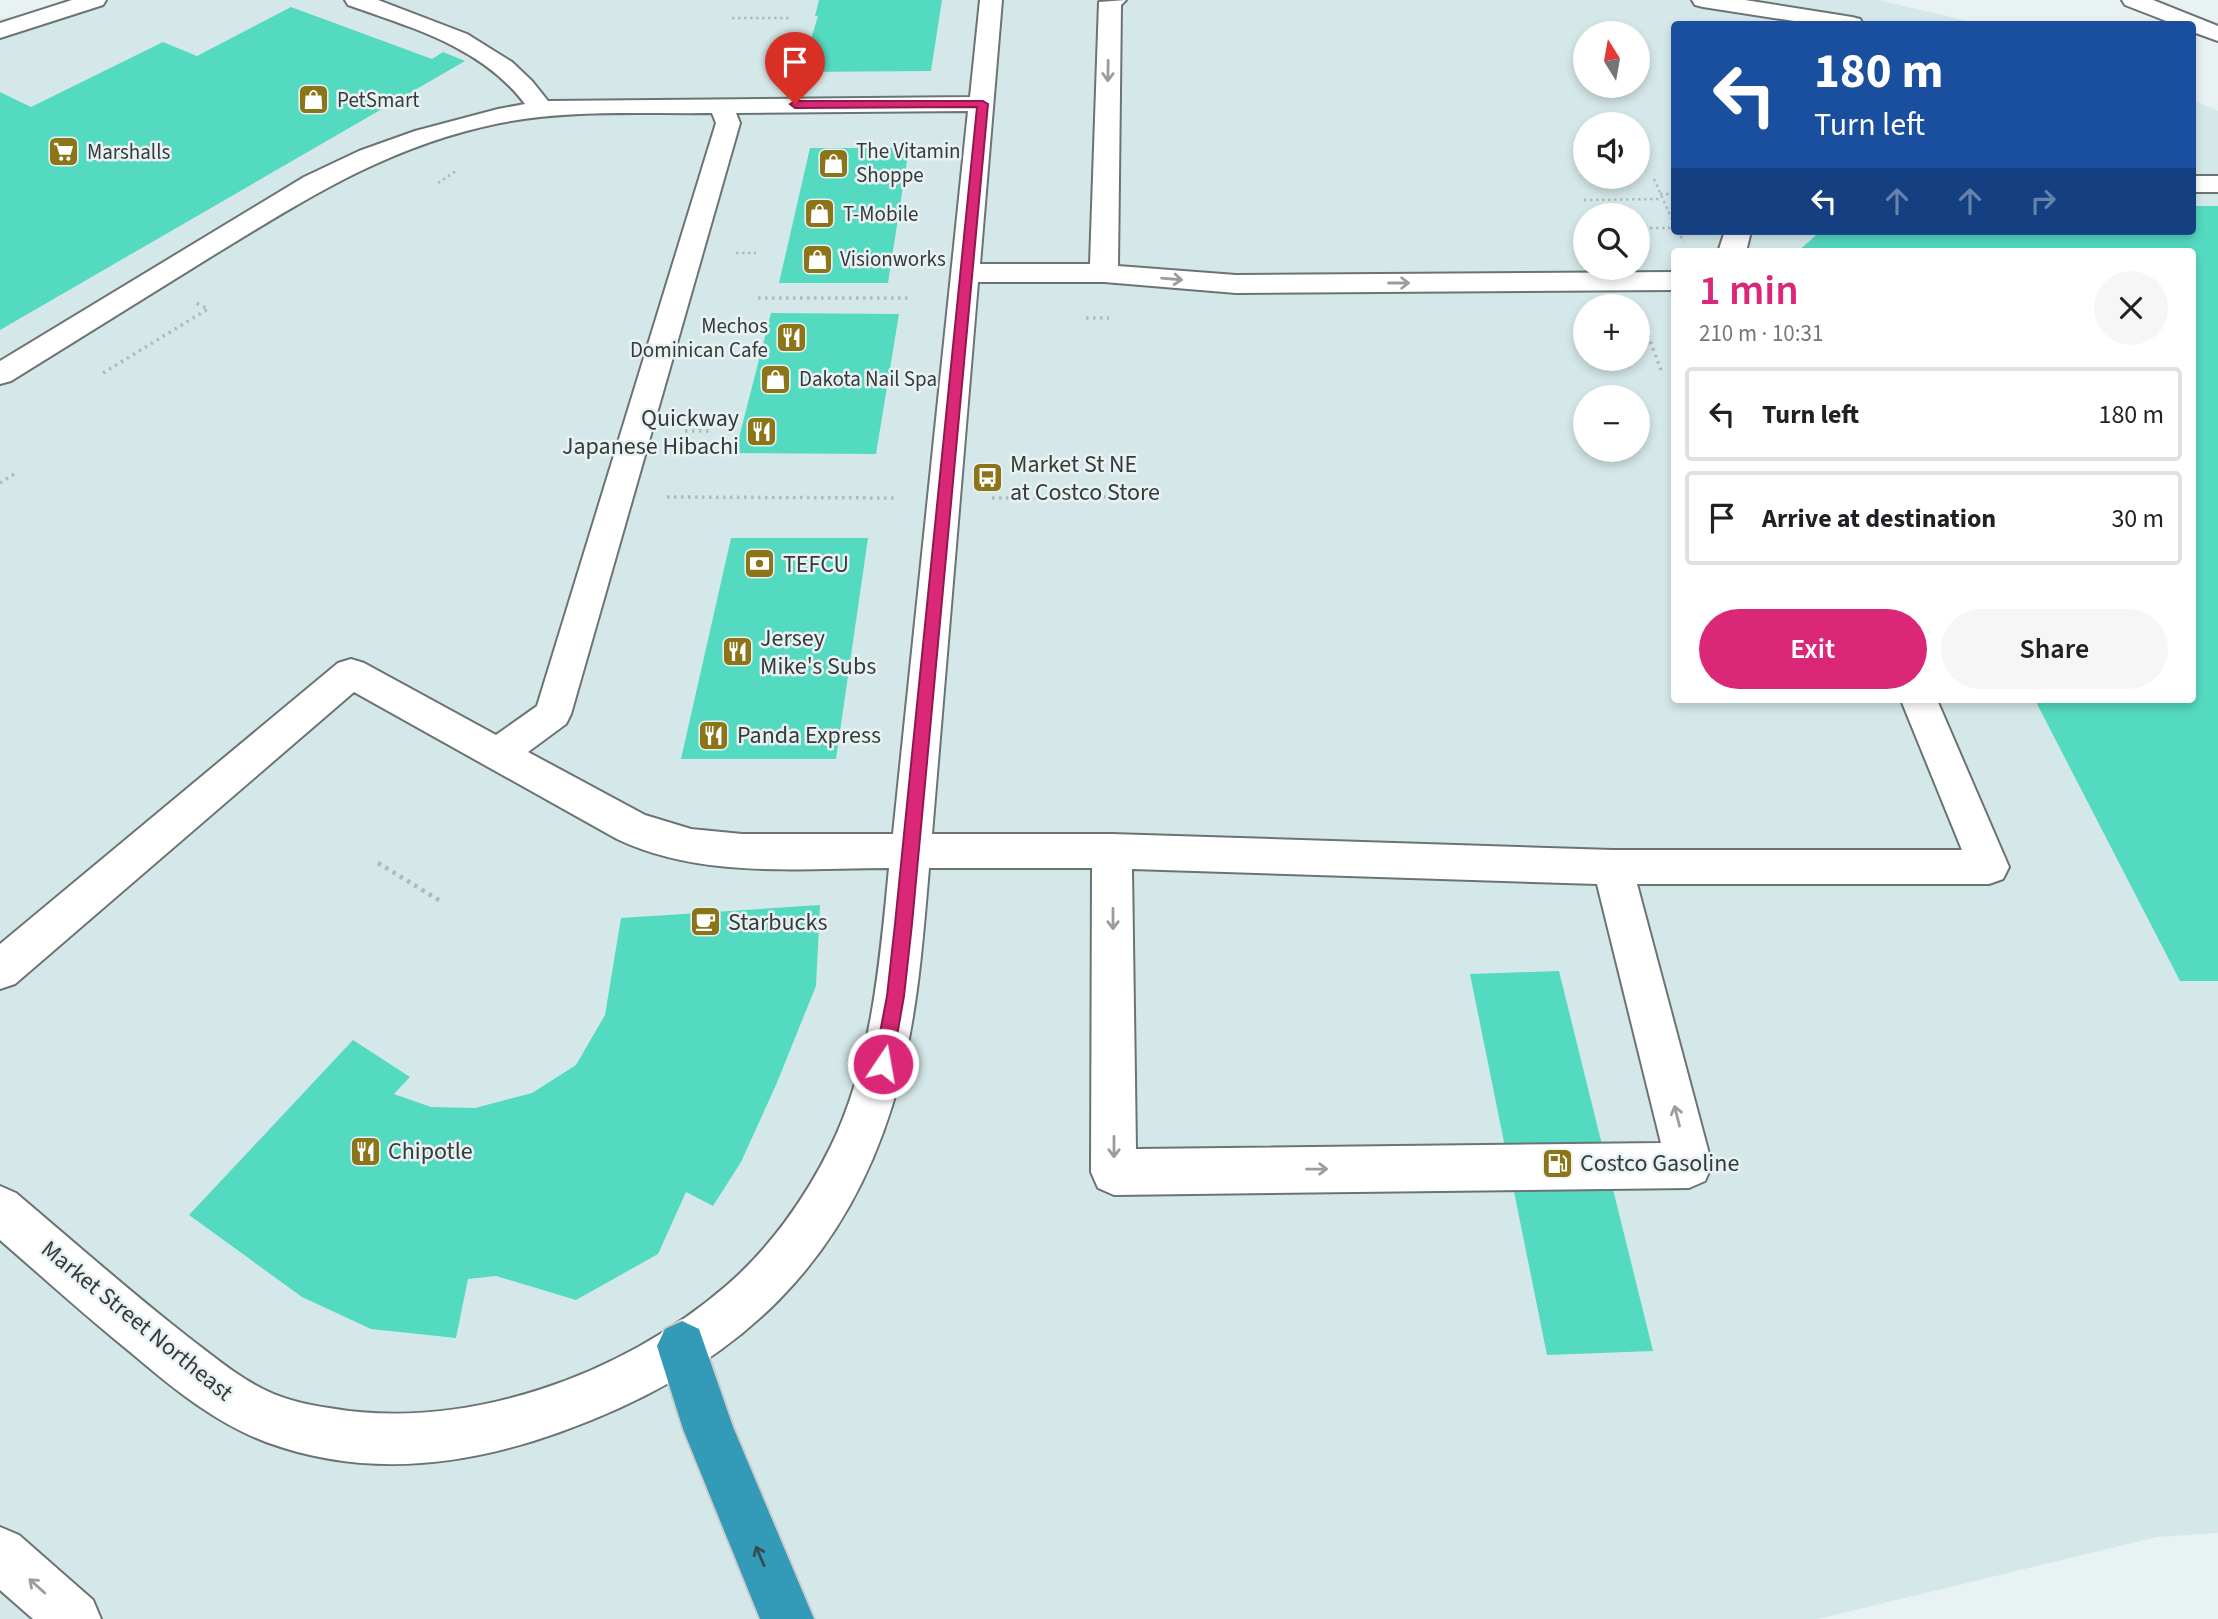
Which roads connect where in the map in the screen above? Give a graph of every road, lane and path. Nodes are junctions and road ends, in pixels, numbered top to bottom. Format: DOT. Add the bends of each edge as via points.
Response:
graph roads {
  1 [pos="94,0"];
  2 [pos="356,0"];
  3 [pos="992,0"];
  4 [pos="1115,0"];
  5 [pos="1703,0"];
  6 [pos="2133,0"];
  7 [pos="732,18"];
  8 [pos="789,18"];
  9 [pos="1833,21"];
  10 [pos="2186,21"];
  11 [pos="2196,25"];
  12 [pos="0,31"];
  13 [pos="2218,34"];
  14 [pos="983,104"];
  15 [pos="721,105"];
  16 [pos="541,109"];
  17 [pos="456,171"];
  18 [pos="1654,178"];
  19 [pos="438,183"];
  20 [pos="1671,195"];
  21 [pos="1661,197"];
  22 [pos="1584,200"];
  23 [pos="1671,218"];
  24 [pos="1671,227"];
  25 [pos="1650,228"];
  26 [pos="1104,273"];
  27 [pos="966,274"];
  28 [pos="1671,281"];
  29 [pos="758,298"];
  30 [pos="910,298"];
  31 [pos="1650,341"];
  32 [pos="1661,370"];
  33 [pos="0,374"];
  34 [pos="14,474"];
  35 [pos="0,483"];
  36 [pos="618,497"];
  37 [pos="1111,497"];
  38 [pos="908,498"];
  39 [pos="981,498"];
  40 [pos="1920,703"];
  41 [pos="497,754"];
  42 [pos="911,851"];
  43 [pos="1112,851"];
  44 [pos="377,863"];
  45 [pos="1613,867"];
  46 [pos="442,902"];
  47 [pos="0,970"];
  48 [pos="0,1209"];
  49 [pos="682,1346"];
  50 [pos="0,1553"];
  51 [pos="74,1619"];
  52 [pos="787,1619"];
  1 -- 12 [label="street"];
  2 -- 16 [label="street" via="456,36 489,53 529,90"];
  3 -- 14 [label="street, Market Street Northeast"];
  4 -- 26 [label="street, one-way" via="1110,2"];
  5 -- 9 [label="street"];
  6 -- 10 [label="street"];
  7 -- 8 [label="path"];
  11 -- 13 [label="street"];
  14 -- 15 [label="street"];
  14 -- 27 [label="street, Market Street Northeast"];
  15 -- 16 [label="street"];
  15 -- 36 [label="street" via="728,123"];
  16 -- 33 [label="street" via="424,136 339,169"];
  17 -- 19 [label="path"];
  18 -- 21 [label="path"];
  20 -- 21 [label="path"];
  21 -- 22 [label="path"];
  21 -- 23 [label="path"];
  24 -- 25 [label="path"];
  26 -- 27 [label="street"];
  26 -- 28 [label="street, one-way" via="1236,284"];
  27 -- 42 [label="street, Market Street Northeast"];
  29 -- 30 [label="path"];
  31 -- 32 [label="path"];
  34 -- 35 [label="path"];
  36 -- 38 [label="path"];
  36 -- 41 [label="street" via="553,714"];
  37 -- 39 [label="path"];
  40 -- 45 [label="street" via="1990,867"];
  41 -- 42 [label="street" via="631,827 668,841 742,851"];
  41 -- 47 [label="street" via="351,673"];
  42 -- 43 [label="street"];
  42 -- 49 [label="street, Market Street Northeast" via="887,1044 863,1128 845,1167 820,1209 764,1282 743,1303"];
  43 -- 45 [label="street"];
  43 -- 45 [label="street, one-way" via="1114,1171 1689,1165"];
  44 -- 46 [label="path"];
  48 -- 49 [label="street, Market Street Northeast" via="230,1398 304,1429 344,1437 436,1440 477,1434 566,1407"];
  52 -- 49 [label="highway, one-way" via="712,1440"];
  51 -- 50 [label="street, one-way"];
}
